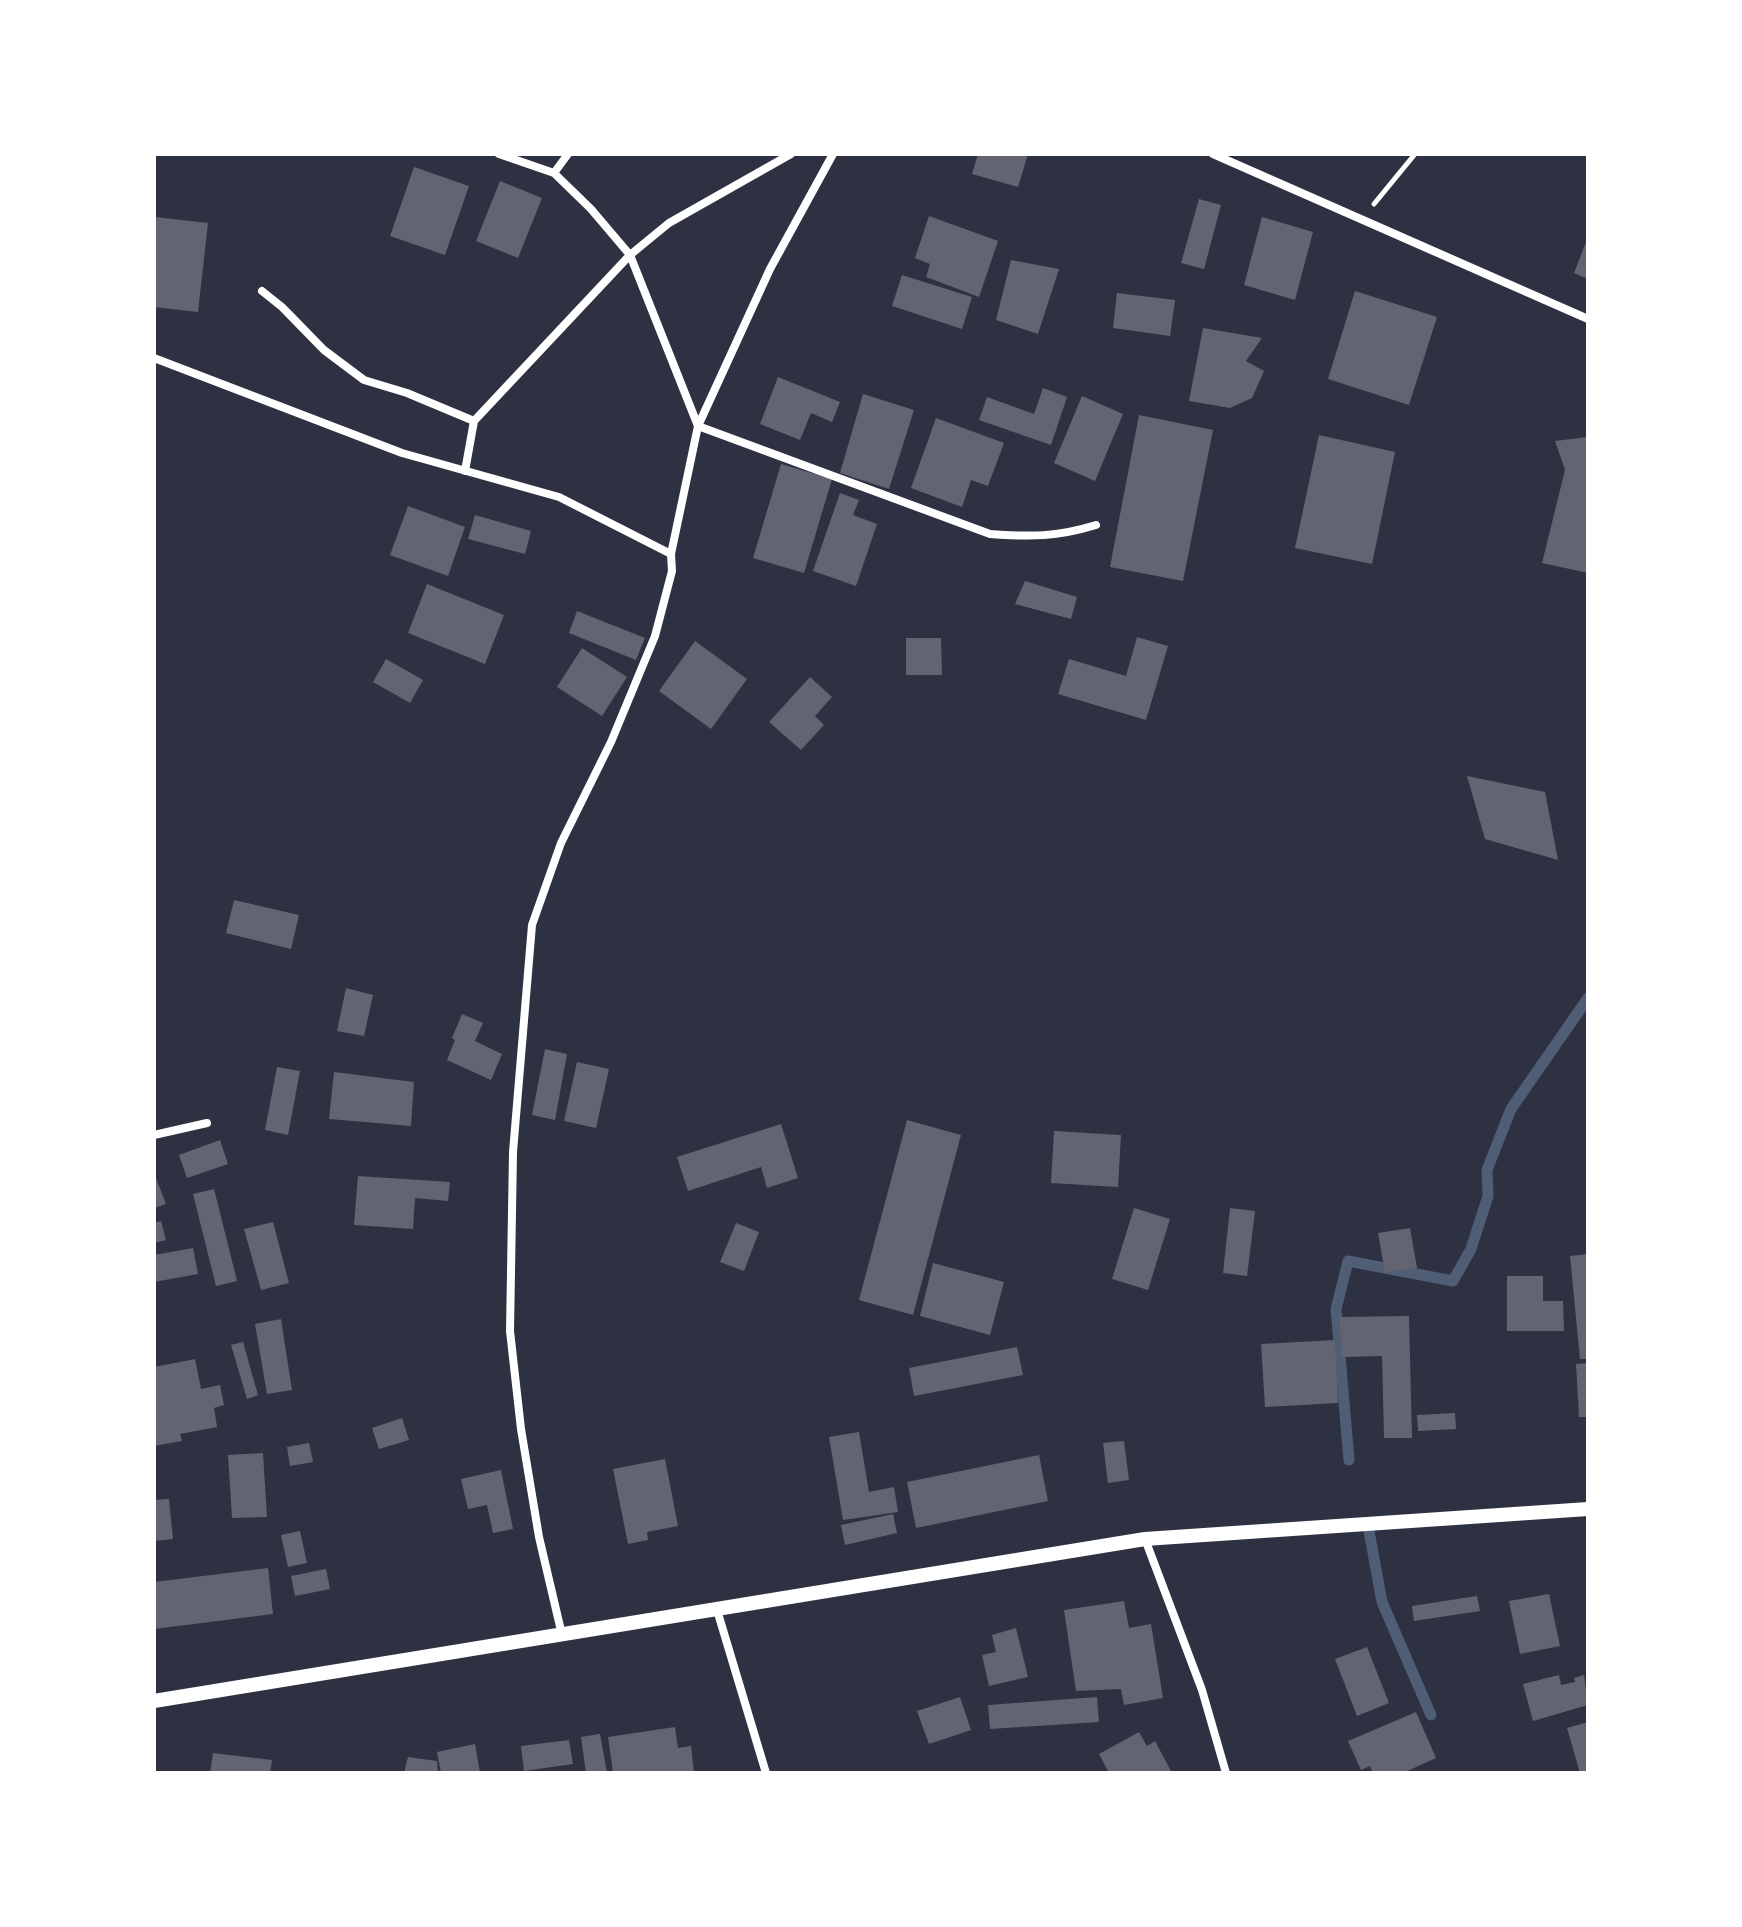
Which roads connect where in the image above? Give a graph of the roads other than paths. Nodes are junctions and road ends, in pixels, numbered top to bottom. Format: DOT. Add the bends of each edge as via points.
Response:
graph roads {
  1 [pos="499,154"];
  2 [pos="568,154"];
  3 [pos="791,154"];
  4 [pos="833,154"];
  5 [pos="1213,154"];
  6 [pos="554,173"];
  7 [pos="630,255"];
  8 [pos="262,291"];
  9 [pos="1588,319"];
  10 [pos="154,358"];
  11 [pos="474,421"];
  12 [pos="698,426"];
  13 [pos="465,471"];
  14 [pos="1096,525"];
  15 [pos="671,554"];
  16 [pos="207,1123"];
  17 [pos="154,1135"];
  18 [pos="1588,1509"];
  19 [pos="1145,1539"];
  20 [pos="717,1610"];
  21 [pos="562,1635"];
  22 [pos="154,1701"];
  23 [pos="766,1773"];
  24 [pos="1226,1773"];
  1 -- 6 [label="street"];
  2 -- 6 [label="street"];
  3 -- 7 [label="street" via="669,223"];
  4 -- 12 [label="street" via="770,269"];
  5 -- 9 [label="street"];
  6 -- 7 [label="street"];
  7 -- 11 [label="street"];
  7 -- 12 [label="street"];
  8 -- 11 [label="street" via="364,380"];
  10 -- 13 [label="street" via="402,453"];
  11 -- 13 [label="street"];
  12 -- 14 [label="street" via="990,534 1039,538"];
  12 -- 15 [label="street"];
  13 -- 15 [label="street" via="559,497"];
  15 -- 21 [label="street" via="672,571 655,636 561,843 532,925 513,1152 510,1331 539,1537"];
  16 -- 17 [label="street"];
  18 -- 19 [label="street"];
  19 -- 20 [label="street"];
  19 -- 24 [label="street" via="1202,1690"];
  20 -- 21 [label="street"];
  20 -- 23 [label="street"];
  21 -- 22 [label="street"];
}
